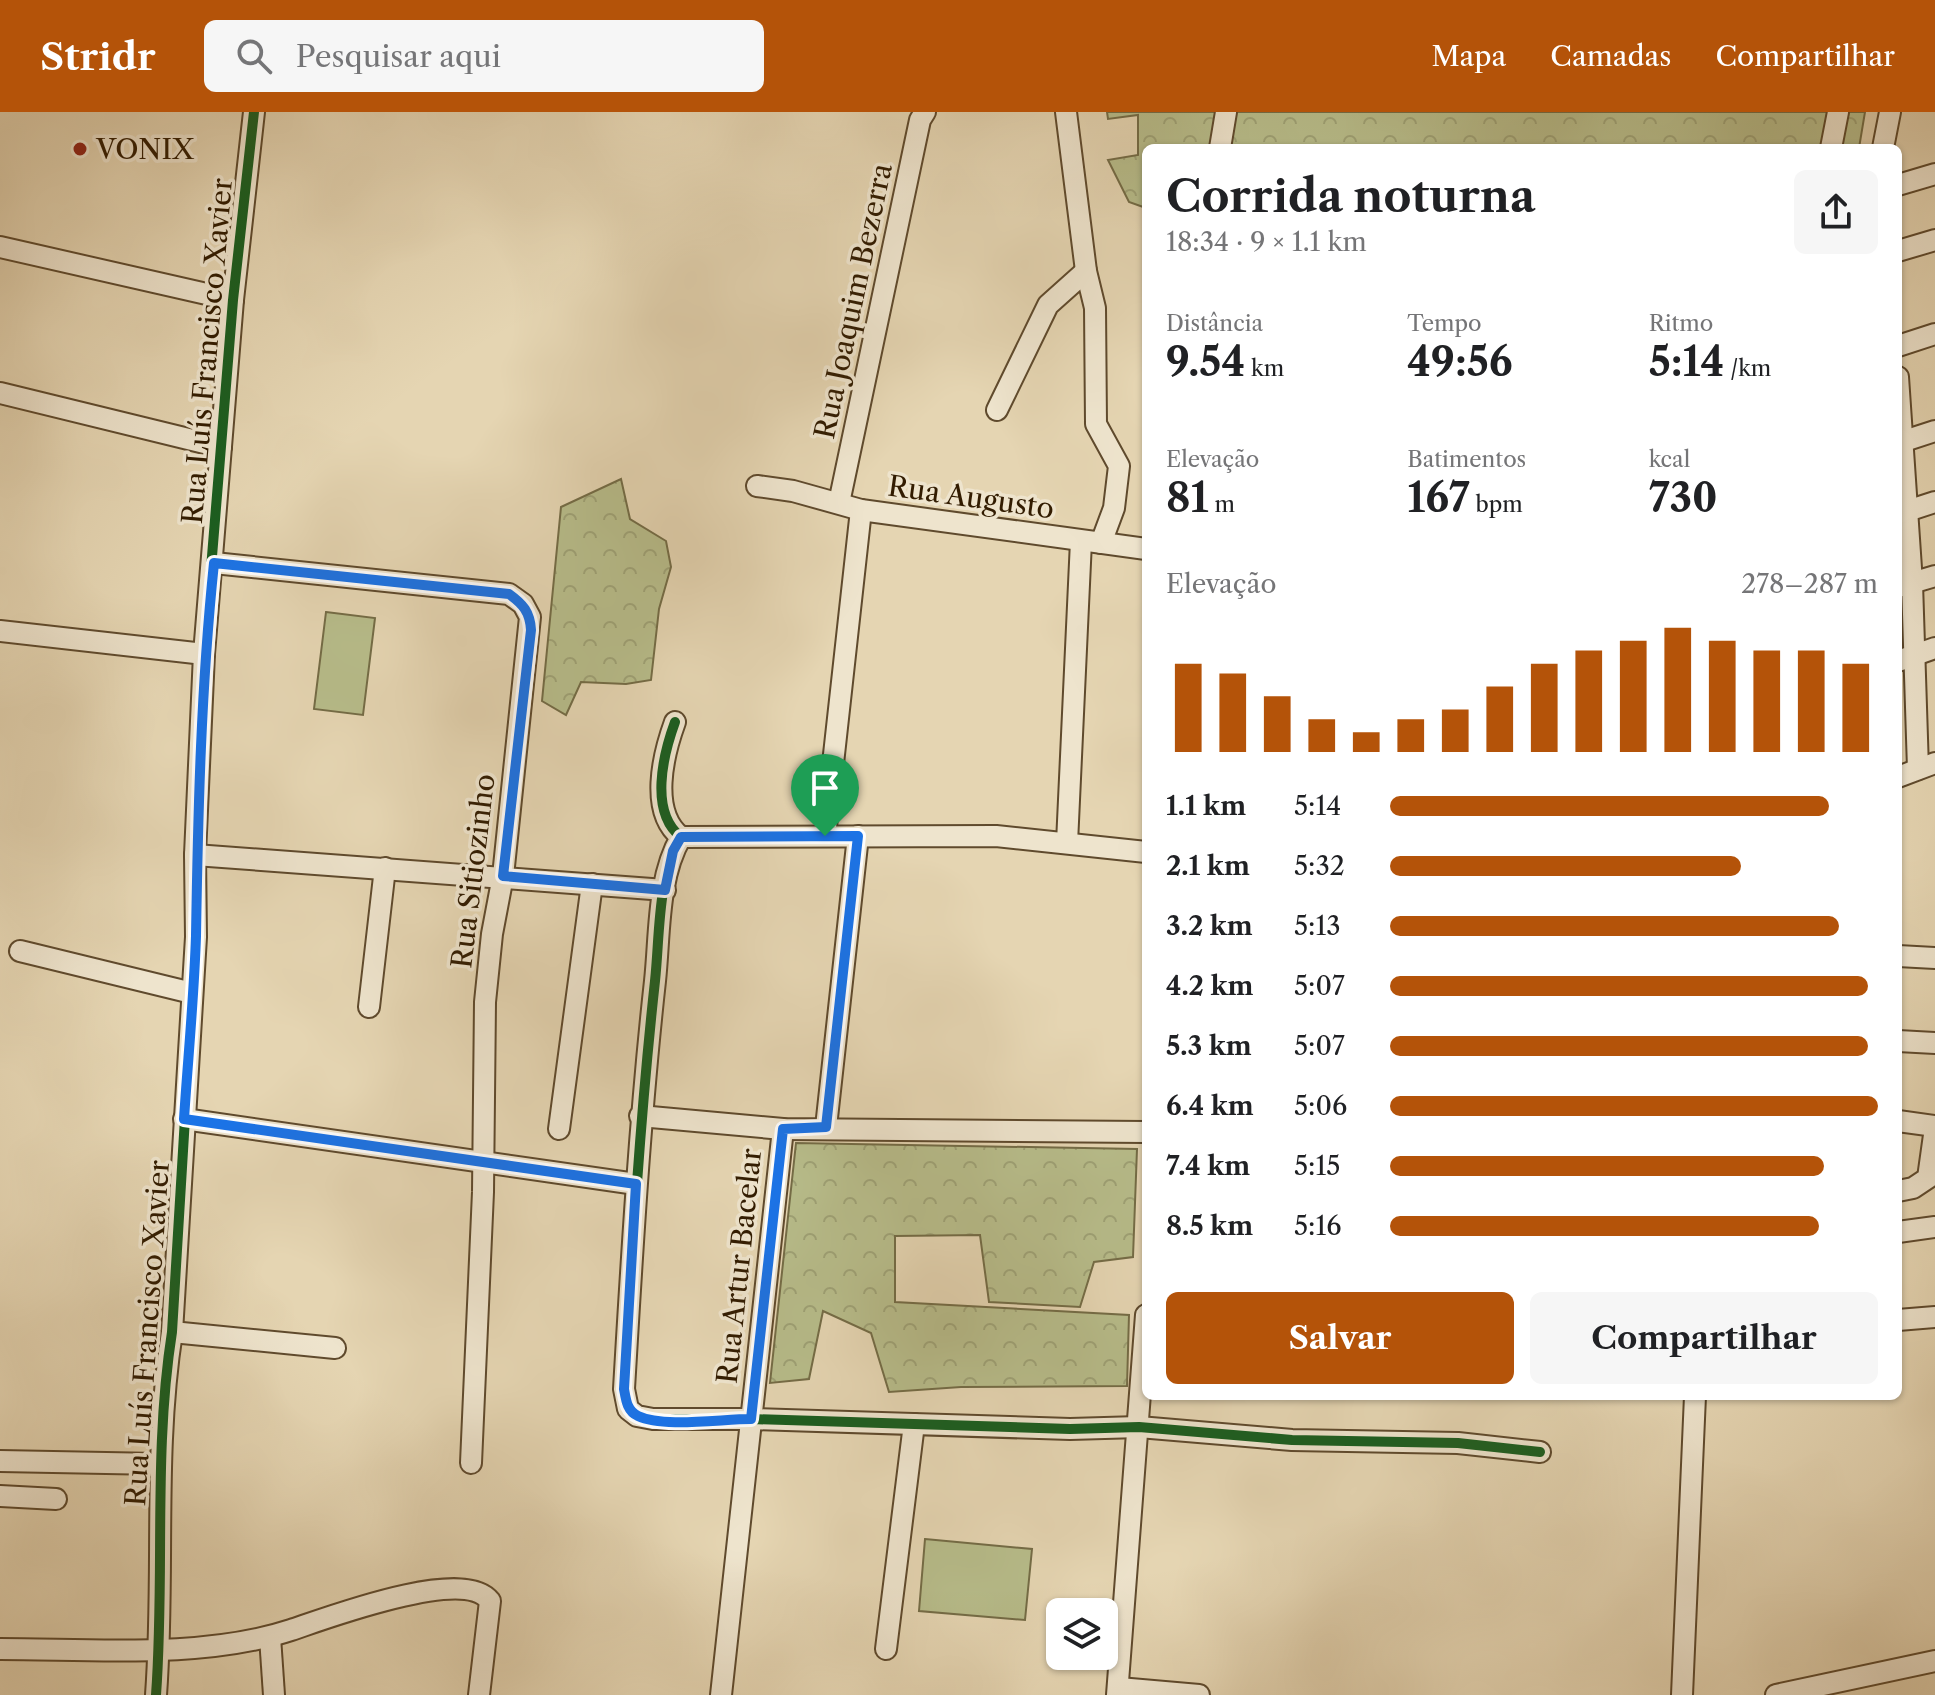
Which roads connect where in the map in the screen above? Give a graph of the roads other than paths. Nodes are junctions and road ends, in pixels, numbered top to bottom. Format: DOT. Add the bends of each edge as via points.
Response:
graph roads {
  1 [pos="254,112"];
  2 [pos="925,112"];
  3 [pos="1066,112"];
  4 [pos="1226,112"];
  5 [pos="1838,112"];
  6 [pos="1893,113"];
  7 [pos="1221,144"];
  8 [pos="1832,144"];
  9 [pos="1884,144"];
  10 [pos="1935,174"];
  11 [pos="1902,184"];
  12 [pos="1935,240"];
  13 [pos="0,247"];
  14 [pos="1902,250"];
  15 [pos="1086,271"];
  16 [pos="233,300"];
  17 [pos="1935,334"];
  18 [pos="1902,345"];
  19 [pos="0,393"];
  20 [pos="997,410"];
  21 [pos="1935,431"];
  22 [pos="1902,442"];
  23 [pos="221,447"];
  24 [pos="1902,477"];
  25 [pos="757,486"];
  26 [pos="1935,502"];
  27 [pos="839,503"];
  28 [pos="861,510"];
  29 [pos="1903,512"];
  30 [pos="1091,542"];
  31 [pos="1142,549"];
  32 [pos="214,563"];
  33 [pos="1935,576"];
  34 [pos="1905,585"];
  35 [pos="0,631"];
  36 [pos="1935,648"];
  37 [pos="204,654"];
  38 [pos="1906,658"];
  39 [pos="675,722"];
  40 [pos="1927,766"];
  41 [pos="1902,775"];
  42 [pos="825,836"];
  43 [pos="858,836"];
  44 [pos="681,837"];
  45 [pos="1067,843"];
  46 [pos="1142,852"];
  47 [pos="195,855"];
  48 [pos="385,868"];
  49 [pos="503,876"];
  50 [pos="592,884"];
  51 [pos="665,890"];
  52 [pos="20,951"];
  53 [pos="1902,956"];
  54 [pos="1935,958"];
  55 [pos="192,993"];
  56 [pos="369,1007"];
  57 [pos="1902,1041"];
  58 [pos="1935,1043"];
  59 [pos="640,1116"];
  60 [pos="184,1119"];
  61 [pos="1902,1122"];
  62 [pos="826,1127"];
  63 [pos="1935,1127"];
  64 [pos="559,1129"];
  65 [pos="783,1129"];
  66 [pos="1142,1132"];
  67 [pos="483,1162"];
  68 [pos="636,1184"];
  69 [pos="1902,1190"];
  70 [pos="1935,1227"];
  71 [pos="1902,1231"];
  72 [pos="1935,1317"];
  73 [pos="1902,1320"];
  74 [pos="172,1332"];
  75 [pos="335,1348"];
  76 [pos="1142,1379"];
  77 [pos="1695,1400"];
  78 [pos="751,1419"];
  79 [pos="914,1424"];
  80 [pos="1139,1427"];
  81 [pos="1540,1452"];
  82 [pos="0,1461"];
  83 [pos="471,1463"];
  84 [pos="159,1464"];
  85 [pos="0,1496"];
  86 [pos="56,1499"];
  87 [pos="270,1637"];
  88 [pos="160,1647"];
  89 [pos="0,1649"];
  90 [pos="886,1649"];
  91 [pos="1935,1661"];
  92 [pos="1118,1692"];
  93 [pos="156,1695"];
  94 [pos="274,1695"];
  95 [pos="479,1695"];
  96 [pos="721,1695"];
  97 [pos="1199,1695"];
  98 [pos="1682,1695"];
  99 [pos="1776,1695"];
  1 -- 16 [label="street, Rua Luís Francisco Xavier"];
  2 -- 27 [label="street, Rua Joaquim Bezerra"];
  3 -- 15 [label="street"];
  4 -- 7 [label="street"];
  5 -- 8 [label="street"];
  6 -- 9 [label="street"];
  10 -- 11 [label="street"];
  12 -- 14 [label="street"];
  13 -- 16 [label="street"];
  15 -- 20 [label="street" via="1048,305"];
  15 -- 30 [label="street" via="1095,308 1096,424 1119,466 1114,508"];
  16 -- 23 [label="street, Rua Luís Francisco Xavier"];
  17 -- 18 [label="street"];
  19 -- 23 [label="street"];
  21 -- 22 [label="street"];
  23 -- 32 [label="street, Rua Luís Francisco Xavier"];
  24 -- 29 [label="street"];
  25 -- 27 [label="street, Rua Augusto"];
  26 -- 29 [label="street"];
  27 -- 28 [label="street, Rua Augusto"];
  28 -- 30 [label="street, Rua Augusto"];
  28 -- 42 [label="street"];
  29 -- 34 [label="street"];
  30 -- 31 [label="street, Rua Augusto"];
  30 -- 45 [label="street"];
  32 -- 37 [label="street, Rua Luís Francisco Xavier"];
  32 -- 49 [label="street, Rua Sitiozinho" via="509,594 523,604 531,630"];
  33 -- 34 [label="street"];
  34 -- 38 [label="street"];
  35 -- 37 [label="street"];
  36 -- 38 [label="street"];
  37 -- 47 [label="street, Rua Luís Francisco Xavier"];
  38 -- 40 [label="street"];
  39 -- 44 [label="street" via="663,795 665,819"];
  40 -- 41 [label="street"];
  42 -- 43 [label="street"];
  42 -- 44 [label="street"];
  43 -- 45 [label="street" via="996,836"];
  43 -- 62 [label="street"];
  44 -- 51 [label="street"];
  45 -- 46 [label="street"];
  47 -- 48 [label="street"];
  47 -- 55 [label="street, Rua Luís Francisco Xavier"];
  48 -- 49 [label="street"];
  48 -- 56 [label="street"];
  49 -- 50 [label="street"];
  49 -- 67 [label="street, Rua Sitiozinho" via="485,1002"];
  50 -- 51 [label="street"];
  50 -- 64 [label="street"];
  51 -- 59 [label="street"];
  52 -- 55 [label="street"];
  53 -- 54 [label="street"];
  55 -- 60 [label="street, Rua Luís Francisco Xavier"];
  57 -- 58 [label="street"];
  59 -- 65 [label="street"];
  59 -- 68 [label="street"];
  60 -- 67 [label="street"];
  60 -- 74 [label="street, Rua Luís Francisco Xavier"];
  61 -- 63 [label="street"];
  62 -- 65 [label="street"];
  62 -- 66 [label="street"];
  63 -- 69 [label="street" via="1928,1178"];
  65 -- 78 [label="street, Rua Artur Bacelar"];
  67 -- 68 [label="street"];
  67 -- 83 [label="street, Rua Sitiozinho"];
  68 -- 78 [label="street" via="624,1389 628,1409 653,1419"];
  70 -- 71 [label="street"];
  72 -- 73 [label="street"];
  74 -- 75 [label="street"];
  74 -- 84 [label="street, Rua Luís Francisco Xavier"];
  76 -- 80 [label="street"];
  77 -- 98 [label="street"];
  78 -- 79 [label="street"];
  78 -- 96 [label="street, Rua Artur Bacelar"];
  79 -- 80 [label="street"];
  79 -- 90 [label="street"];
  80 -- 81 [label="street"];
  80 -- 92 [label="street"];
  82 -- 84 [label="street"];
  84 -- 88 [label="street, Rua Luís Francisco Xavier"];
  85 -- 86 [label="street"];
  87 -- 88 [label="street"];
  87 -- 94 [label="street"];
  87 -- 95 [label="street" via="402,1596 440,1590 480,1593 490,1601"];
  88 -- 89 [label="street"];
  88 -- 93 [label="street, Rua Luís Francisco Xavier"];
  91 -- 99 [label="street"];
  92 -- 97 [label="street"];
}
